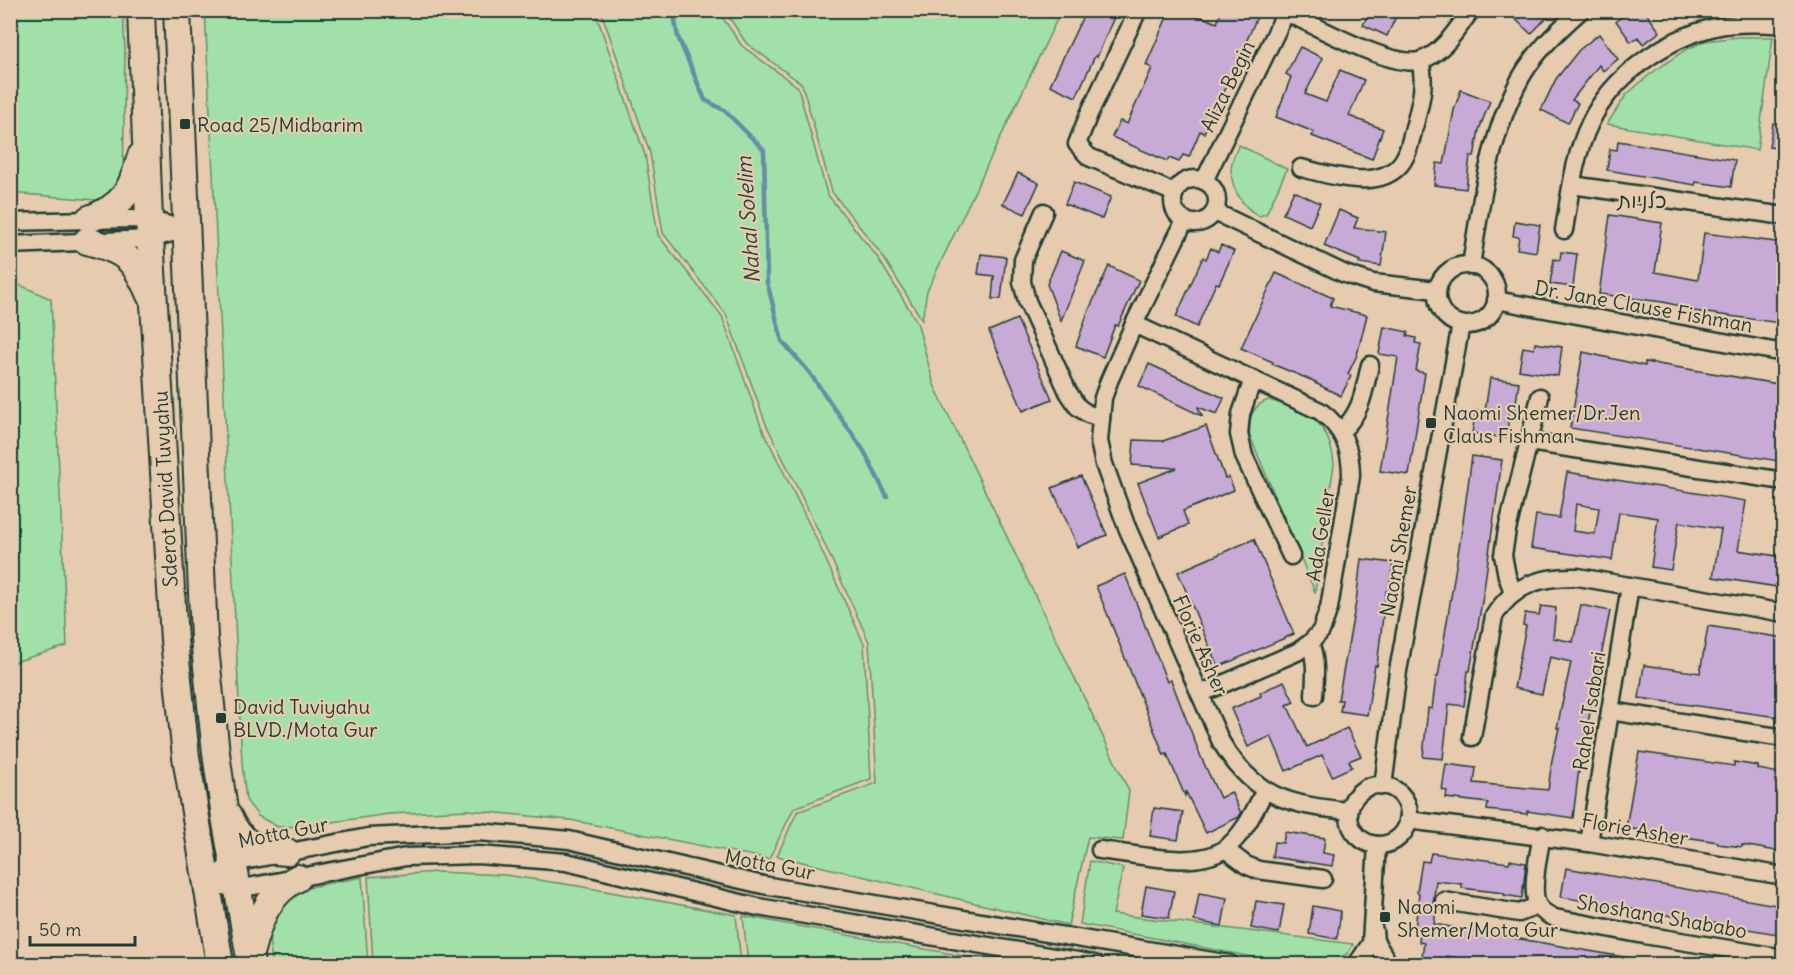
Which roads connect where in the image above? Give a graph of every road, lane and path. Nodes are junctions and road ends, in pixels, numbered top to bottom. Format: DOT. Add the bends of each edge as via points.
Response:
graph roads {
  1 [pos="141,10"];
  2 [pos="177,10"];
  3 [pos="1138,10"];
  4 [pos="1471,10"];
  5 [pos="1581,10"];
  6 [pos="1287,11"];
  7 [pos="1784,25"];
  8 [pos="1420,61"];
  9 [pos="146,138"];
  10 [pos="1300,168"];
  11 [pos="1204,181"];
  12 [pos="1572,185"];
  13 [pos="1175,193"];
  14 [pos="1044,212"];
  15 [pos="1215,212"];
  16 [pos="1784,216"];
  17 [pos="1185,220"];
  18 [pos="10,222"];
  19 [pos="186,229"];
  20 [pos="88,230"];
  21 [pos="150,230"];
  22 [pos="1564,230"];
  23 [pos="10,245"];
  24 [pos="1471,266"];
  25 [pos="1437,291"];
  26 [pos="1496,300"];
  27 [pos="154,303"];
  28 [pos="1134,324"];
  29 [pos="1461,324"];
  30 [pos="1784,353"];
  31 [pos="1370,365"];
  32 [pos="1253,379"];
  33 [pos="1540,397"];
  34 [pos="1101,418"];
  35 [pos="1341,431"];
  36 [pos="1529,442"];
  37 [pos="1784,481"];
  38 [pos="1291,556"];
  39 [pos="1630,586"];
  40 [pos="1513,592"];
  41 [pos="1784,613"];
  42 [pos="1311,643"];
  43 [pos="1200,694"];
  44 [pos="1314,696"];
  45 [pos="1610,711"];
  46 [pos="1472,737"];
  47 [pos="1784,738"];
  48 [pos="1383,786"];
  49 [pos="1264,790"];
  50 [pos="223,800"];
  51 [pos="1349,811"];
  52 [pos="1408,820"];
  53 [pos="1542,836"];
  54 [pos="1589,843"];
  55 [pos="1377,845"];
  56 [pos="1225,849"];
  57 [pos="1100,850"];
  58 [pos="287,852"];
  59 [pos="233,863"];
  60 [pos="1784,876"];
  61 [pos="298,878"];
  62 [pos="1323,879"];
  63 [pos="206,883"];
  64 [pos="238,889"];
  65 [pos="1444,901"];
  66 [pos="1537,906"];
  67 [pos="1373,925"];
  68 [pos="1784,958"];
  69 [pos="251,961"];
  70 [pos="220,964"];
  71 [pos="1095,964"];
  72 [pos="1230,964"];
  73 [pos="1358,964"];
  74 [pos="1384,964"];
  75 [pos="1389,964"];
  1 -- 9 [label="highway, Sderot David Tuvyahu"];
  2 -- 19 [label="highway, Sderot David Tuvyahu"];
  3 -- 13 [label="street" via="1077,144 1089,158"];
  4 -- 8 [label="street" via="1439,49"];
  5 -- 24 [label="street" via="1536,55 1516,86 1500,127 1480,208"];
  6 -- 8 [label="street" via="1384,58"];
  6 -- 11 [label="street, Aliza Begin"];
  7 -- 12 [label="street" via="1714,27 1646,60 1607,95 1590,122"];
  8 -- 10 [label="street" via="1423,95 1406,156 1396,169 1377,178 1353,180"];
  9 -- 20 [label="highway" via="125,197"];
  9 -- 21 [label="highway, Sderot David Tuvyahu"];
  11 -- 13 [label="street" via="1191,179"];
  11 -- 15 [label="street" via="1217,197"];
  12 -- 16 [label="street"];
  12 -- 22 [label="street"];
  13 -- 17 [label="street" via="1174,206"];
  14 -- 34 [label="street" via="1023,260 1022,282 1068,392 1078,407"];
  15 -- 17 [label="street" via="1195,224"];
  15 -- 25 [label="street" via="1345,274 1390,286"];
  17 -- 28 [label="street, Florie Asher"];
  18 -- 20 [label="street"];
  19 -- 21 [label="street"];
  19 -- 50 [label="highway, Sderot David Tuvyahu" via="204,638"];
  20 -- 21 [label="street"];
  20 -- 23 [label="street"];
  20 -- 27 [label="highway" via="126,255"];
  21 -- 27 [label="highway, Sderot David Tuvyahu"];
  24 -- 25 [label="street" via="1453,269"];
  24 -- 26 [label="street" via="1480,268 1493,281"];
  25 -- 29 [label="street" via="1440,308"];
  26 -- 29 [label="street" via="1494,309 1480,322"];
  26 -- 30 [label="street, Dr. Jane Clause Fishman"];
  27 -- 63 [label="highway, Sderot David Tuvyahu" via="174,640 186,757"];
  28 -- 32 [label="street"];
  28 -- 34 [label="street, Florie Asher" via="1103,398"];
  29 -- 48 [label="street, Naomi Shemer" via="1398,671"];
  31 -- 35 [label="street" via="1361,406"];
  32 -- 35 [label="street" via="1320,411"];
  32 -- 38 [label="street, Ada Geller" via="1241,414 1239,435 1244,456"];
  33 -- 36 [label="street"];
  34 -- 43 [label="street, Florie Asher" via="1100,441 1113,494"];
  35 -- 42 [label="street, Ada Geller" via="1348,446 1351,476 1329,608 1321,631"];
  36 -- 37 [label="street"];
  36 -- 40 [label="street" via="1503,555"];
  39 -- 40 [label="street" via="1562,577"];
  39 -- 41 [label="street"];
  39 -- 45 [label="street, Rahel Tsabari"];
  40 -- 46 [label="street" via="1494,616"];
  42 -- 43 [label="street, Ada Geller" via="1282,660"];
  42 -- 44 [label="street" via="1316,668"];
  43 -- 49 [label="street, Florie Asher" via="1234,763"];
  45 -- 47 [label="street"];
  45 -- 54 [label="street, Rahel Tsabari"];
  48 -- 51 [label="street" via="1361,791"];
  48 -- 52 [label="street" via="1405,800"];
  49 -- 51 [label="street, Florie Asher" via="1307,806"];
  49 -- 56 [label="street" via="1248,821"];
  50 -- 58 [label="highway" via="232,826 243,839 256,848"];
  50 -- 59 [label="highway, Sderot David Tuvyahu"];
  51 -- 55 [label="street" via="1355,834"];
  52 -- 53 [label="street, Florie Asher"];
  52 -- 55 [label="street" via="1397,839"];
  53 -- 54 [label="street, Florie Asher"];
  53 -- 66 [label="street" via="1535,884"];
  54 -- 60 [label="street, Florie Asher"];
  55 -- 67 [label="street"];
  56 -- 57 [label="street" via="1198,860"];
  56 -- 62 [label="street" via="1258,870"];
  58 -- 59 [label="street, Motta Gur"];
  58 -- 72 [label="street, Motta Gur" via="368,837 403,835 478,832 569,840 763,885"];
  59 -- 63 [label="street, Motta Gur"];
  59 -- 64 [label="highway, Sderot David Tuvyahu"];
  61 -- 64 [label="street"];
  61 -- 69 [label="highway" via="270,901 260,920"];
  61 -- 71 [label="street" via="405,857 478,855 566,862 758,907"];
  63 -- 64 [label="street"];
  63 -- 70 [label="highway, Sderot David Tuvyahu"];
  64 -- 69 [label="highway, Sderot David Tuvyahu"];
  65 -- 66 [label="street" via="1519,913"];
  66 -- 68 [label="street, Shoshana Shababo" via="1555,918"];
  67 -- 73 [label="street" via="1371,944"];
  67 -- 75 [label="street" via="1375,941"];
  73 -- 74 [label="street"];
}
